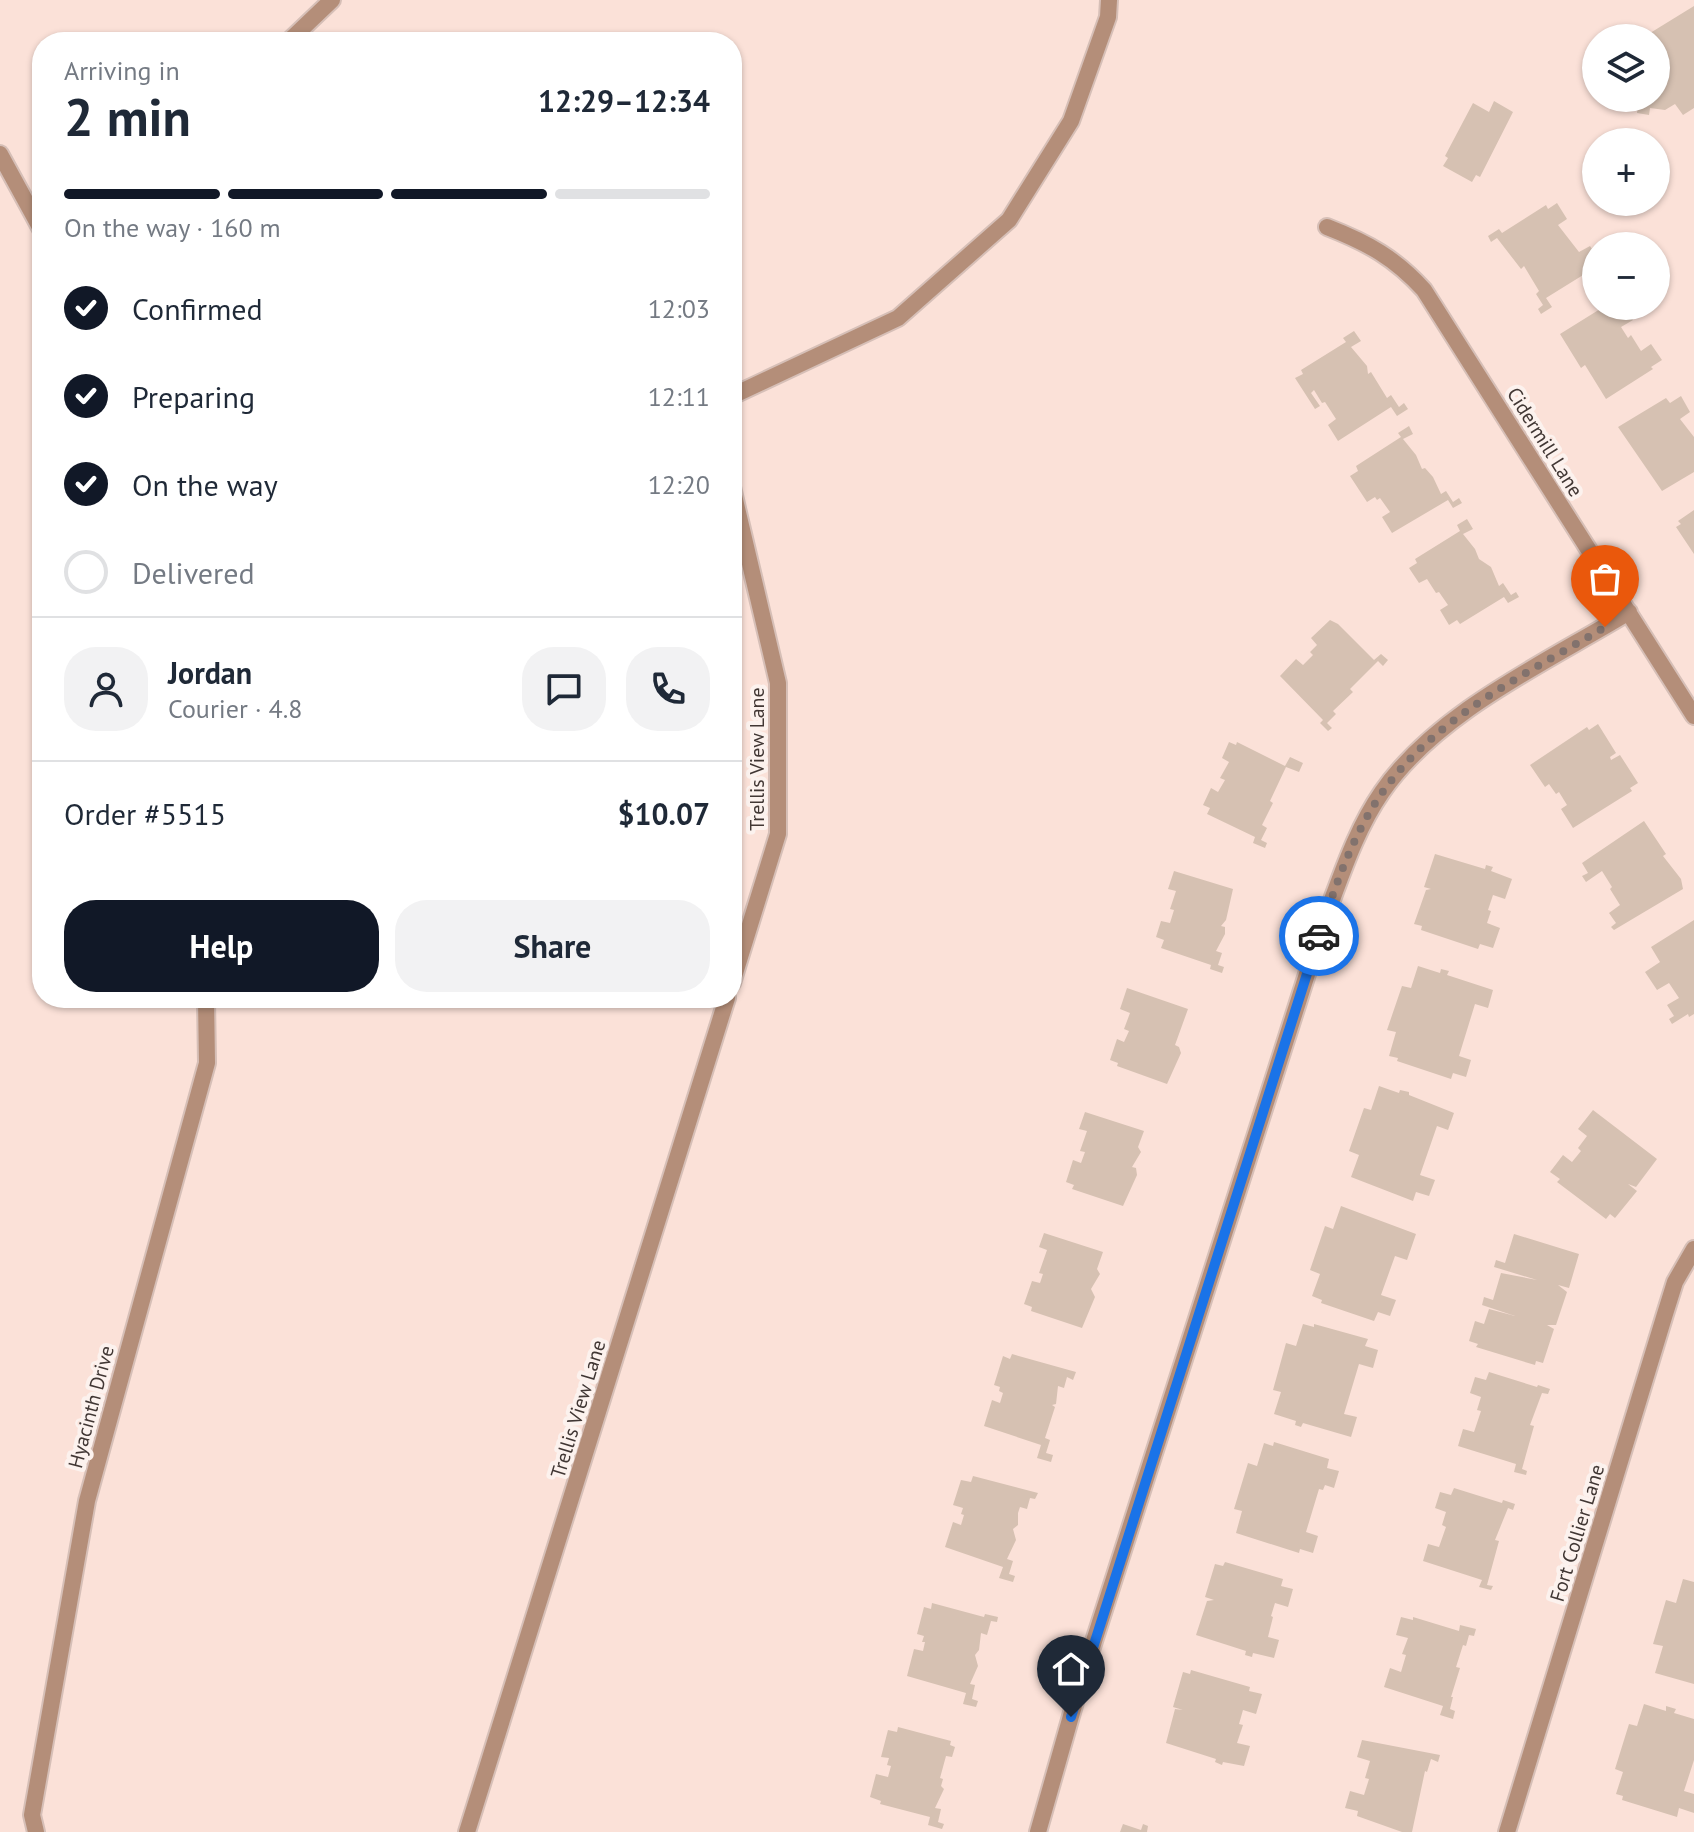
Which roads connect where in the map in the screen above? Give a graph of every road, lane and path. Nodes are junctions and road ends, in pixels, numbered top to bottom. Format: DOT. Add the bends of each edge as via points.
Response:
graph roads {
  1 [pos="332,0"];
  2 [pos="1109,0"];
  3 [pos="298,32"];
  4 [pos="0,154"];
  5 [pos="32,207"];
  6 [pos="1327,227"];
  7 [pos="742,391"];
  8 [pos="742,530"];
  9 [pos="1629,612"];
  10 [pos="1694,716"];
  11 [pos="742,951"];
  12 [pos="206,1008"];
  13 [pos="724,1008"];
  14 [pos="1694,1249"];
  15 [pos="36,1832"];
  16 [pos="467,1832"];
  17 [pos="1038,1832"];
  18 [pos="1507,1832"];
  1 -- 3 [label="street"];
  2 -- 7 [label="street" via="1108,17 1071,121 1009,220 898,318"];
  4 -- 5 [label="street"];
  6 -- 9 [label="street, Cidermill Lane" via="1402,265 1424,290"];
  8 -- 11 [label="street, Trellis View Lane" via="778,683 778,834"];
  9 -- 10 [label="street, Cidermill Lane"];
  9 -- 17 [label="street" via="1433,736 1383,791 1355,841 1324,921 1079,1688"];
  12 -- 15 [label="street, Hyacinth Drive" via="207,1063 87,1501 32,1815"];
  13 -- 16 [label="street, Trellis View Lane"];
  14 -- 18 [label="street, Fort Collier Lane" via="1675,1282"];
}
